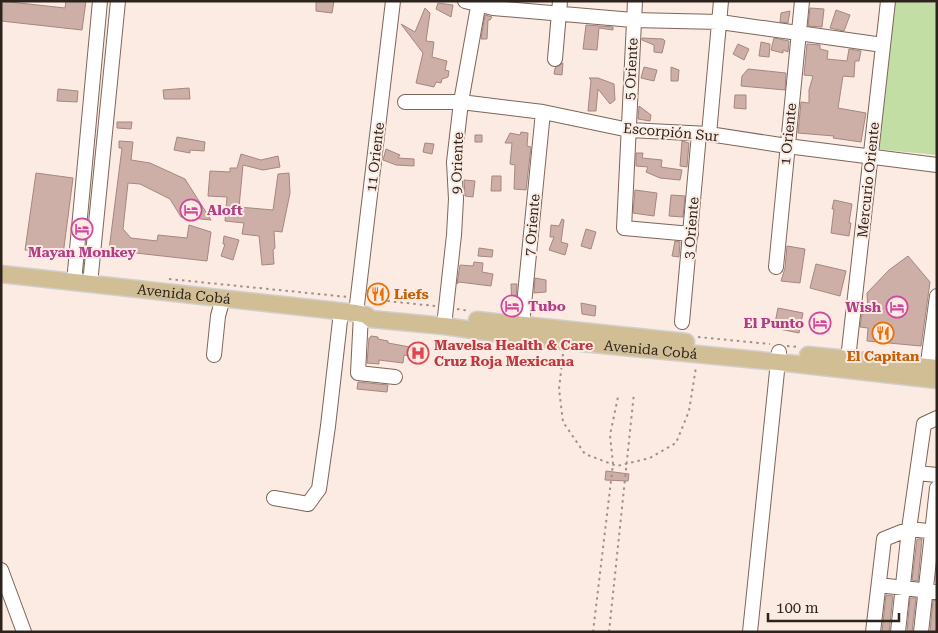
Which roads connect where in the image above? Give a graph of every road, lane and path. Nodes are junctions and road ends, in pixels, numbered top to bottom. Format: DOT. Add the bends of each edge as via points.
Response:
graph roads {
  1 [pos="100,1"];
  2 [pos="118,1"];
  3 [pos="393,1"];
  4 [pos="636,1"];
  5 [pos="722,1"];
  6 [pos="802,1"];
  7 [pos="888,1"];
  8 [pos="474,2"];
  9 [pos="560,8"];
  10 [pos="633,20"];
  11 [pos="720,22"];
  12 [pos="798,32"];
  13 [pos="883,45"];
  14 [pos="555,59"];
  15 [pos="406,102"];
  16 [pos="461,102"];
  17 [pos="543,112"];
  18 [pos="628,130"];
  19 [pos="704,134"];
  20 [pos="787,146"];
  21 [pos="871,157"];
  22 [pos="937,165"];
  23 [pos="691,234"];
  24 [pos="776,267"];
  25 [pos="1,274"];
  26 [pos="82,283"];
  27 [pos="937,296"];
  28 [pos="223,298"];
  29 [pos="356,313"];
  30 [pos="444,321"];
  31 [pos="682,322"];
  32 [pos="522,331"];
  33 [pos="564,342"];
  34 [pos="214,355"];
  35 [pos="697,355"];
  36 [pos="778,357"];
  37 [pos="847,364"];
  38 [pos="932,373"];
  39 [pos="395,376"];
  40 [pos="634,393"];
  41 [pos="618,397"];
  42 [pos="937,418"];
  43 [pos="628,463"];
  44 [pos="613,464"];
  45 [pos="916,473"];
  46 [pos="937,475"];
  47 [pos="937,488"];
  48 [pos="274,498"];
  49 [pos="908,530"];
  50 [pos="934,532"];
  51 [pos="1,570"];
  52 [pos="879,585"];
  53 [pos="902,588"];
  54 [pos="931,591"];
  55 [pos="24,632"];
  56 [pos="593,632"];
  57 [pos="609,632"];
  58 [pos="750,632"];
  59 [pos="873,632"];
  60 [pos="898,632"];
  61 [pos="921,632"];
  1 -- 26 [label="street"];
  2 -- 26 [label="street"];
  3 -- 29 [label="street, 11 Oriente"];
  4 -- 10 [label="street, 5 Oriente"];
  5 -- 11 [label="street, 3 Oriente"];
  6 -- 12 [label="street, 1 Oriente"];
  7 -- 13 [label="street, Mercurio Oriente"];
  8 -- 9 [label="street" via="493,8"];
  8 -- 16 [label="street, 9 Oriente"];
  9 -- 10 [label="street"];
  9 -- 14 [label="street"];
  10 -- 11 [label="street"];
  10 -- 18 [label="street, 5 Oriente"];
  11 -- 12 [label="street"];
  11 -- 19 [label="street, 3 Oriente"];
  12 -- 13 [label="street"];
  12 -- 20 [label="street, 1 Oriente"];
  13 -- 21 [label="street, Mercurio Oriente"];
  15 -- 16 [label="street, Escorpión Sur"];
  16 -- 17 [label="street, Escorpión Sur"];
  16 -- 30 [label="street, 9 Oriente" via="454,162 454,235"];
  17 -- 18 [label="street, Escorpión Sur"];
  17 -- 32 [label="street, 7 Oriente"];
  18 -- 19 [label="street, Escorpión Sur"];
  18 -- 23 [label="street, 5 Oriente" via="624,228"];
  19 -- 20 [label="street, Escorpión Sur"];
  19 -- 23 [label="street, 3 Oriente"];
  20 -- 21 [label="street, Escorpión Sur"];
  20 -- 24 [label="street, 1 Oriente"];
  21 -- 22 [label="street, Escorpión Sur"];
  21 -- 37 [label="street, Mercurio Oriente"];
  23 -- 31 [label="street, 3 Oriente"];
  25 -- 26 [label="main road, Avenida Cobá"];
  26 -- 28 [label="main road, Avenida Cobá"];
  27 -- 38 [label="street"];
  28 -- 29 [label="main road, Avenida Cobá"];
  28 -- 34 [label="street"];
  29 -- 30 [label="main road, Avenida Cobá" via="371,319"];
  29 -- 39 [label="street" via="358,373"];
  29 -- 48 [label="street" via="329,417 319,489 308,504"];
  30 -- 32 [label="main road, Avenida Cobá"];
  32 -- 33 [label="main road, Avenida Cobá"];
  32 -- 36 [label="main road, Avenida Cobá"];
  33 -- 35 [label="main road, Avenida Cobá"];
  33 -- 44 [label="path" via="559,389 563,422 585,454"];
  35 -- 36 [label="main road, Avenida Cobá"];
  35 -- 43 [label="path" via="689,411 676,443 650,458"];
  36 -- 37 [label="main road, Avenida Cobá"];
  36 -- 58 [label="street"];
  37 -- 38 [label="main road, Avenida Cobá"];
  40 -- 43 [label="path"];
  41 -- 44 [label="path" via="610,435"];
  42 -- 45 [label="street" via="924,424"];
  43 -- 44 [label="path"];
  43 -- 57 [label="path"];
  44 -- 56 [label="path"];
  45 -- 46 [label="street"];
  45 -- 49 [label="street"];
  47 -- 50 [label="street"];
  49 -- 50 [label="street"];
  49 -- 52 [label="street" via="884,539"];
  49 -- 53 [label="street"];
  50 -- 54 [label="street"];
  51 -- 55 [label="street"];
  52 -- 53 [label="street"];
  52 -- 59 [label="street"];
  53 -- 54 [label="street"];
  53 -- 60 [label="street"];
  54 -- 61 [label="street"];
}
